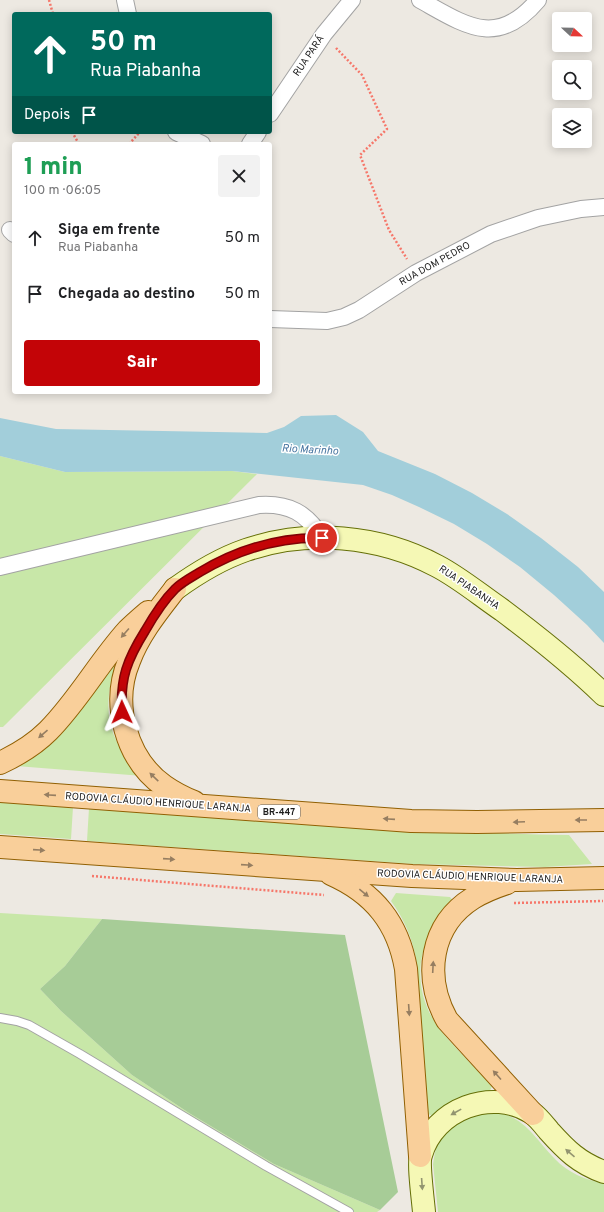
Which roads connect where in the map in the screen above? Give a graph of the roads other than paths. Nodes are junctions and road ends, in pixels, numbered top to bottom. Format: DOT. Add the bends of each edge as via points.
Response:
graph roads {
  1 [pos="125,0"];
  2 [pos="352,0"];
  3 [pos="420,0"];
  4 [pos="538,0"];
  5 [pos="128,12"];
  6 [pos="272,111"];
  7 [pos="180,134"];
  8 [pos="198,142"];
  9 [pos="604,207"];
  10 [pos="272,319"];
  11 [pos="322,538"];
  12 [pos="0,567"];
  13 [pos="175,589"];
  14 [pos="604,695"];
  15 [pos="0,764"];
  16 [pos="0,791"];
  17 [pos="213,807"];
  18 [pos="604,820"];
  19 [pos="0,848"];
  20 [pos="316,870"];
  21 [pos="603,878"];
  22 [pos="517,880"];
  23 [pos="0,1018"];
  24 [pos="533,1114"];
  25 [pos="420,1156"];
  26 [pos="604,1172"];
  27 [pos="349,1212"];
  28 [pos="424,1212"];
  1 -- 5 [label="street"];
  2 -- 6 [label="street, RUA PARÁ" via="324,34"];
  3 -- 4 [label="street" via="460,22 476,28 492,29 511,23"];
  7 -- 8 [label="street"];
  9 -- 10 [label="street, RUA DOM PEDRO" via="538,218 491,234 416,273 360,310 344,317 327,321"];
  11 -- 12 [label="street" via="311,522 295,510 271,504 259,505"];
  11 -- 13 [label="main road, RUA PIABANHA" via="285,541 246,550 213,564"];
  11 -- 14 [label="main road, RUA PIABANHA" via="364,541 389,546 436,565 458,578 551,647"];
  13 -- 15 [label="main road, one-way" via="129,629 47,732"];
  17 -- 13 [label="main road, one-way" via="195,803 179,795 151,774 131,744 122,712 123,678 129,660 149,624"];
  17 -- 16 [label="main road, RODOVIA CLÁUDIO HENRIQUE LARANJA / BR-447, one-way"];
  18 -- 17 [label="main road, RODOVIA CLÁUDIO HENRIQUE LARANJA / BR-447, one-way" via="411,821"];
  19 -- 20 [label="main road, RODOVIA CLÁUDIO HENRIQUE LARANJA, one-way"];
  20 -- 22 [label="main road, RODOVIA CLÁUDIO HENRIQUE LARANJA"];
  20 -- 25 [label="main road, one-way" via="346,881 372,900 391,924 398,939 406,969"];
  21 -- 22 [label="main road, RODOVIA CLÁUDIO HENRIQUE LARANJA"];
  24 -- 22 [label="main road, one-way" via="447,1020 440,1008 433,968 434,954 444,929 461,907 482,892"];
  23 -- 27 [label="lane" via="29,1025 266,1166"];
  24 -- 25 [label="main road, one-way" via="508,1103 481,1103 468,1106 443,1120 433,1130"];
  26 -- 24 [label="main road, one-way" via="569,1153"];
  25 -- 28 [label="main road, one-way"];
}
